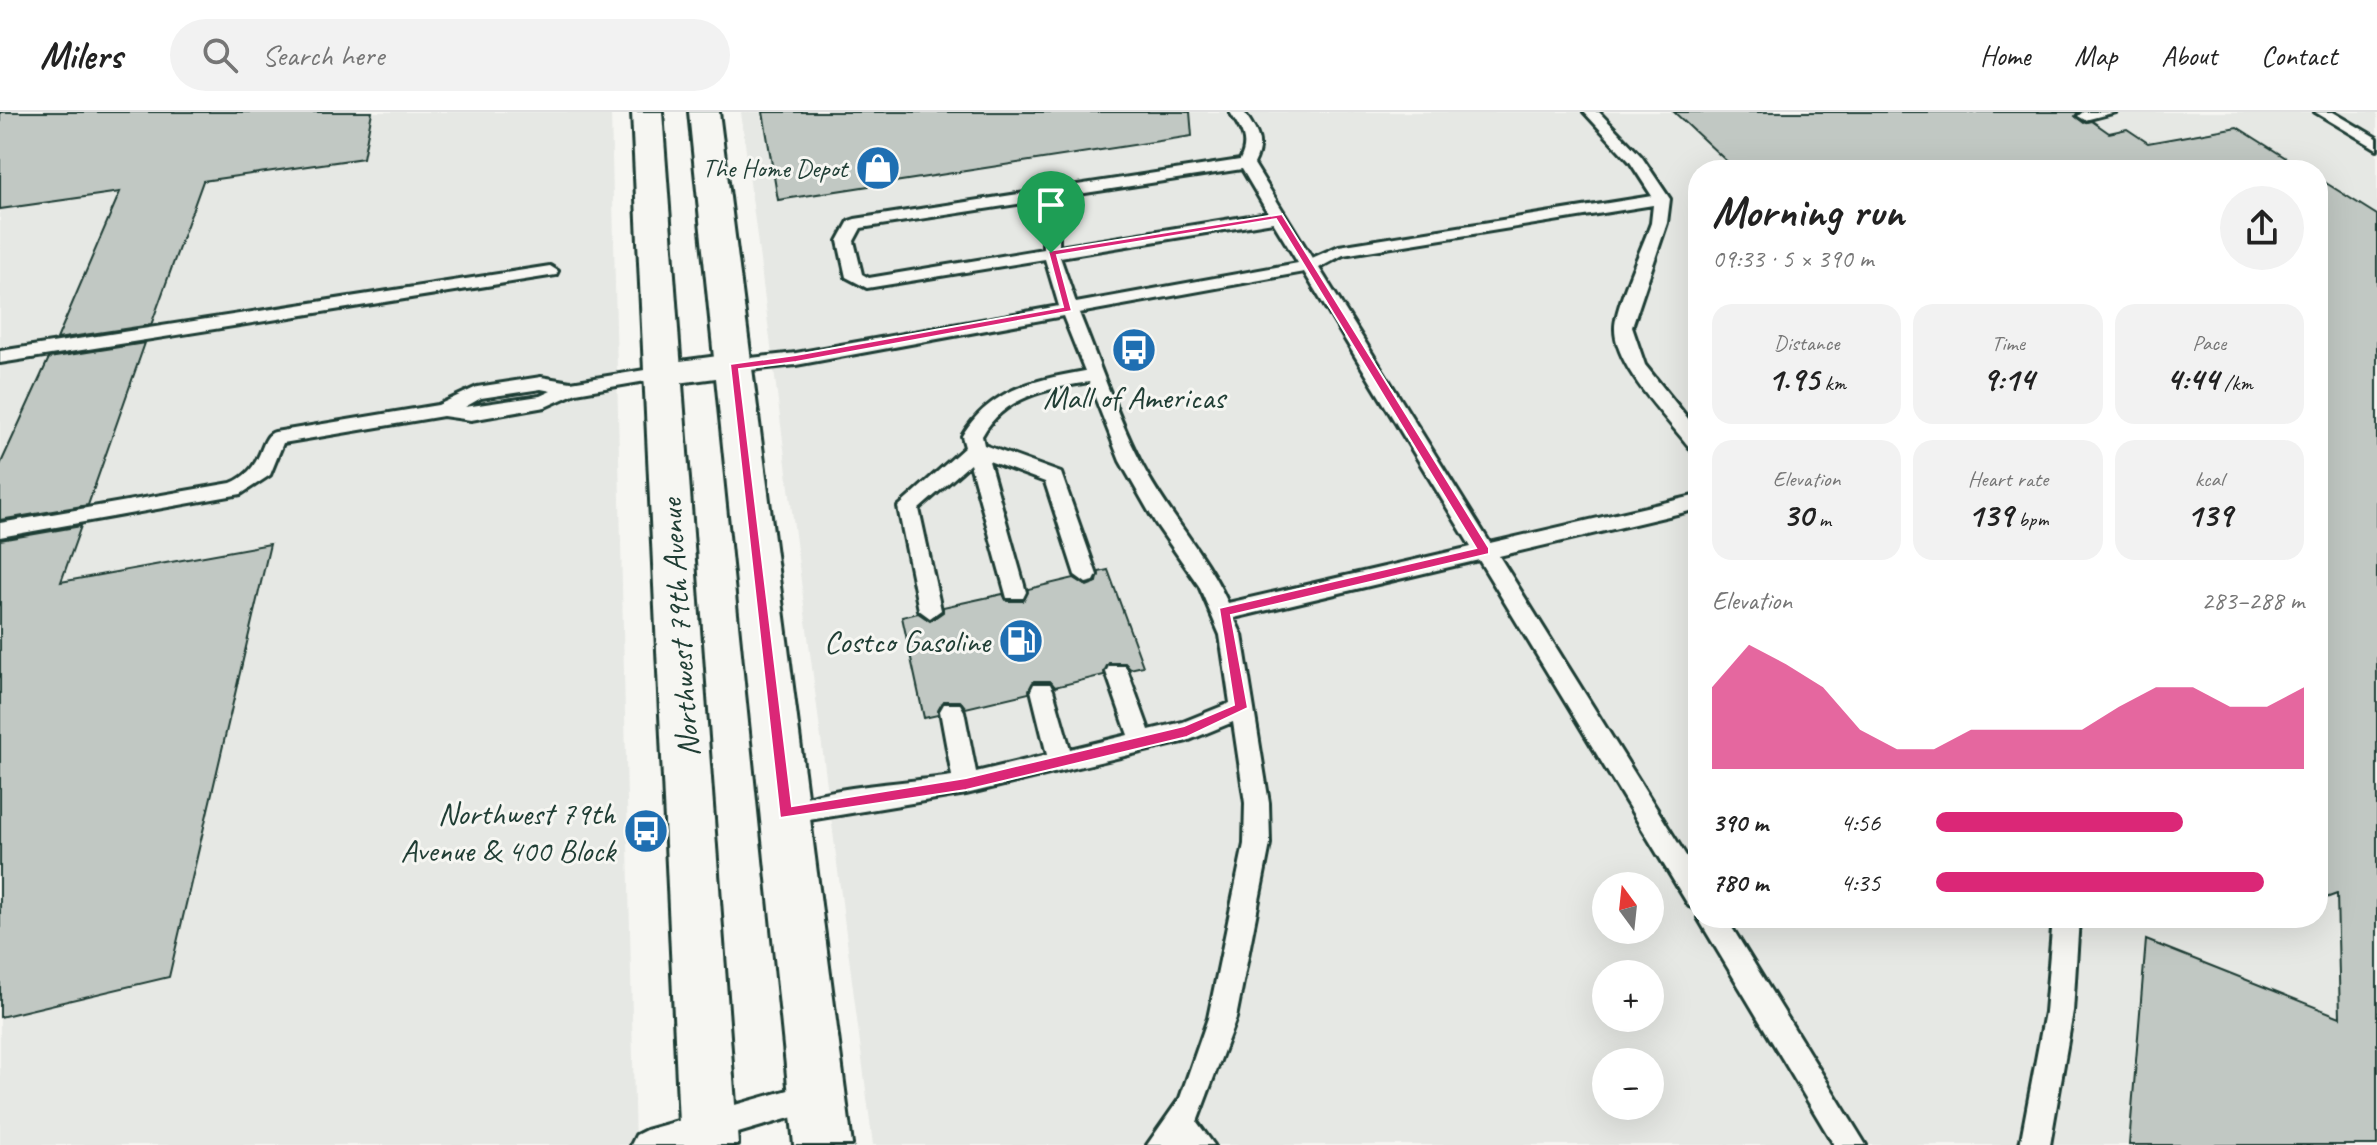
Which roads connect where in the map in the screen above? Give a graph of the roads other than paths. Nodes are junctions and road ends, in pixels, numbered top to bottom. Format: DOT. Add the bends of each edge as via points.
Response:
graph roads {
  1 [pos="647,112"];
  2 [pos="704,112"];
  3 [pos="1237,112"];
  4 [pos="1591,112"];
  5 [pos="2109,112"];
  6 [pos="2322,112"];
  7 [pos="2085,116"];
  8 [pos="2377,144"];
  9 [pos="1246,164"];
  10 [pos="1051,194"];
  11 [pos="1662,199"];
  12 [pos="1279,216"];
  13 [pos="1051,253"];
  14 [pos="1309,266"];
  15 [pos="550,271"];
  16 [pos="1069,309"];
  17 [pos="0,357"];
  18 [pos="733,366"];
  19 [pos="663,373"];
  20 [pos="1096,375"];
  21 [pos="1688,431"];
  22 [pos="975,449"];
  23 [pos="1688,504"];
  24 [pos="0,530"];
  25 [pos="1484,551"];
  26 [pos="1086,575"];
  27 [pos="1015,592"];
  28 [pos="930,610"];
  29 [pos="1224,612"];
  30 [pos="1117,672"];
  31 [pos="1042,690"];
  32 [pos="1241,708"];
  33 [pos="952,711"];
  34 [pos="1141,740"];
  35 [pos="1061,761"];
  36 [pos="966,784"];
  37 [pos="785,813"];
  38 [pos="1688,882"];
  39 [pos="1717,928"];
  40 [pos="2065,928"];
  41 [pos="820,1120"];
  42 [pos="1170,1134"];
  43 [pos="708,1136"];
  44 [pos="646,1145"];
  45 [pos="1199,1145"];
  46 [pos="1851,1145"];
  47 [pos="2035,1145"];
  1 -- 19 [label="street, Northwest 79th Avenue"];
  2 -- 18 [label="street"];
  3 -- 9 [label="lane" via="1254,148"];
  4 -- 11 [label="lane" via="1643,168"];
  5 -- 7 [label="lane"];
  6 -- 8 [label="lane"];
  9 -- 10 [label="lane"];
  9 -- 12 [label="lane"];
  10 -- 13 [label="lane"];
  10 -- 13 [label="lane" via="855,224 846,241 854,277 867,283"];
  11 -- 14 [label="lane" via="1339,251"];
  11 -- 21 [label="lane" via="1659,223 1623,327 1637,367"];
  12 -- 13 [label="lane"];
  12 -- 14 [label="lane"];
  13 -- 16 [label="lane"];
  14 -- 16 [label="lane"];
  14 -- 25 [label="lane"];
  15 -- 17 [label="lane"];
  16 -- 18 [label="lane"];
  16 -- 20 [label="lane"];
  18 -- 19 [label="street"];
  18 -- 37 [label="street"];
  19 -- 24 [label="lane" via="571,388 520,406 471,414 443,410 275,438 267,469 254,482 234,489"];
  19 -- 43 [label="street, Northwest 79th Avenue"];
  20 -- 22 [label="lane" via="1039,385 1002,400 979,419 972,436"];
  20 -- 29 [label="lane" via="1144,489"];
  22 -- 26 [label="lane" via="1054,478"];
  22 -- 27 [label="lane"];
  22 -- 28 [label="lane" via="908,507"];
  23 -- 25 [label="lane"];
  25 -- 29 [label="lane"];
  25 -- 38 [label="lane"];
  29 -- 32 [label="lane"];
  30 -- 34 [label="lane"];
  31 -- 35 [label="lane"];
  32 -- 34 [label="lane" via="1187,731"];
  32 -- 42 [label="lane" via="1257,803 1257,844 1222,1018 1191,1107"];
  33 -- 36 [label="lane"];
  34 -- 35 [label="lane"];
  35 -- 36 [label="lane"];
  36 -- 37 [label="lane"];
  37 -- 41 [label="street"];
  39 -- 46 [label="lane"];
  40 -- 47 [label="lane" via="2059,1012"];
  41 -- 43 [label="lane"];
  42 -- 45 [label="lane"];
  43 -- 44 [label="lane"];
}
